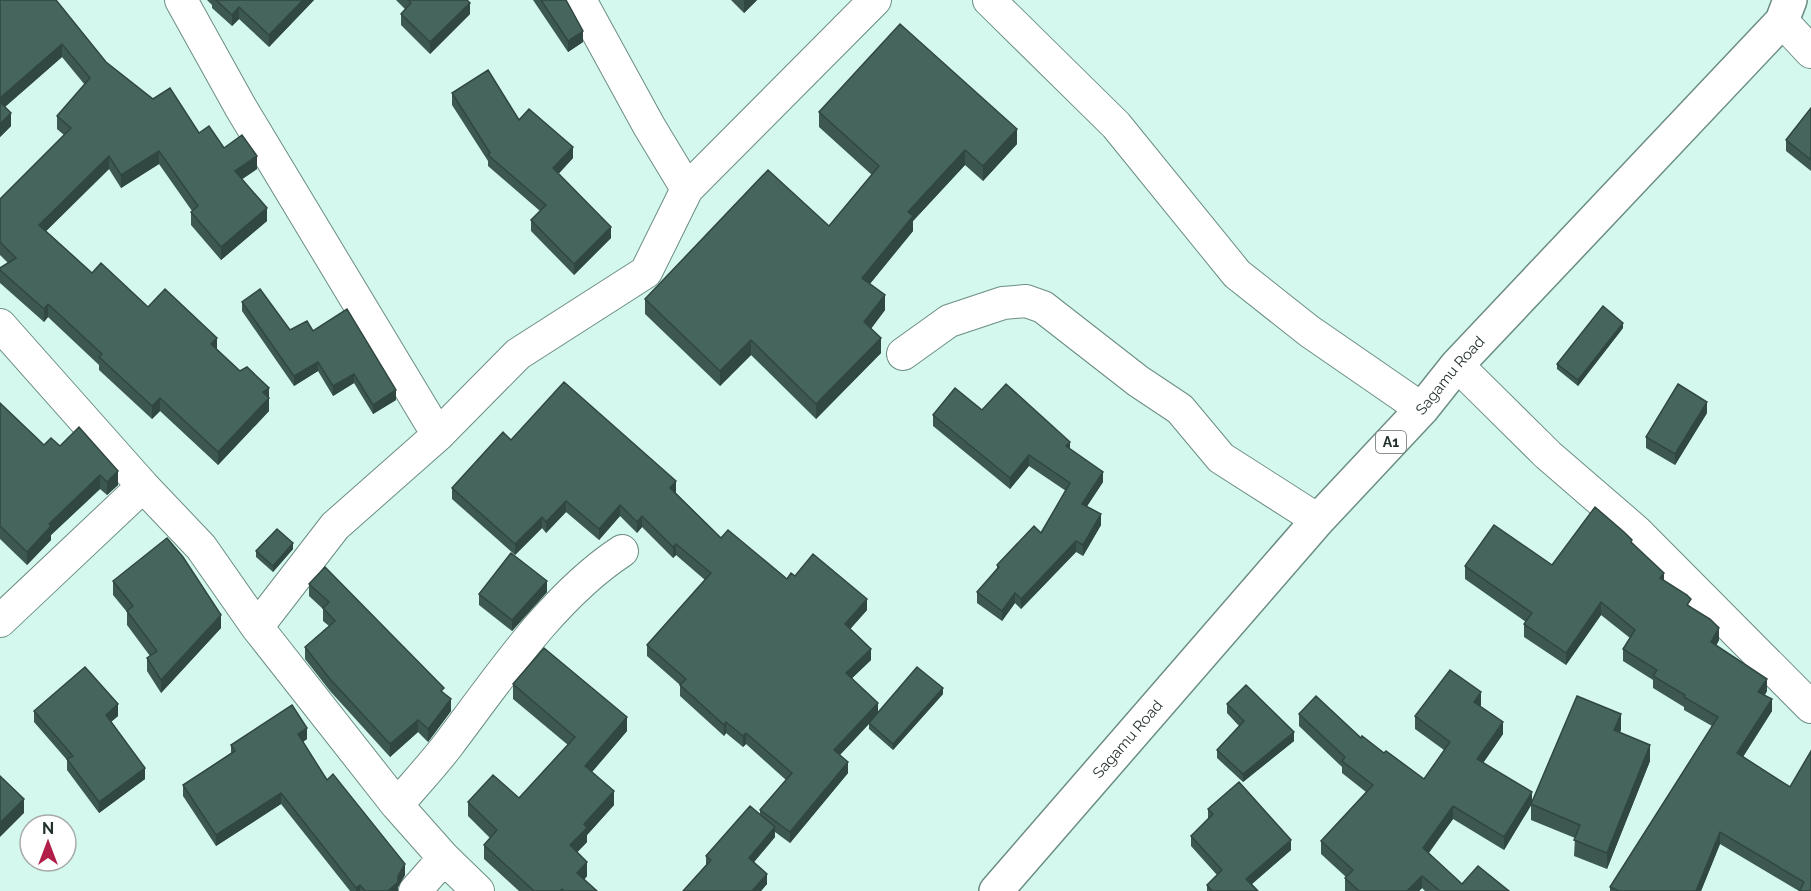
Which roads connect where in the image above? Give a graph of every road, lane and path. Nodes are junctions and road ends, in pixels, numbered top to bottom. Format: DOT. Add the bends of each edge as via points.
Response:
graph roads {
  1 [pos="181,0"];
  2 [pos="580,0"];
  3 [pos="875,0"];
  4 [pos="989,0"];
  5 [pos="1786,10"];
  6 [pos="1811,52"];
  7 [pos="687,189"];
  8 [pos="0,325"];
  9 [pos="903,354"];
  10 [pos="1457,365"];
  11 [pos="1422,409"];
  12 [pos="438,435"];
  13 [pos="143,486"];
  14 [pos="1318,520"];
  15 [pos="622,551"];
  16 [pos="0,621"];
  17 [pos="257,627"];
  18 [pos="1811,707"];
  19 [pos="398,805"];
  20 [pos="444,858"];
  21 [pos="415,891"];
  22 [pos="478,891"];
  23 [pos="996,891"];
  1 -- 12 [label="street" via="241,108"];
  2 -- 7 [label="street"];
  3 -- 7 [label="street"];
  4 -- 11 [label="street" via="1116,125 1237,274 1309,331"];
  5 -- 6 [label="street"];
  5 -- 10 [label="highway, Sagamu Road / A1"];
  7 -- 12 [label="street" via="646,272 518,354"];
  8 -- 13 [label="street"];
  9 -- 14 [label="street" via="949,321 1003,303 1026,301 1043,307 1180,409 1221,458"];
  10 -- 11 [label="highway, Sagamu Road / A1"];
  10 -- 18 [label="street" via="1548,455 1636,531"];
  11 -- 14 [label="highway, Sagamu Road / A1"];
  12 -- 17 [label="street" via="334,526"];
  13 -- 16 [label="street"];
  13 -- 17 [label="street" via="201,547"];
  14 -- 23 [label="highway, Sagamu Road / A1"];
  15 -- 19 [label="street" via="599,566 514,657"];
  17 -- 19 [label="street"];
  19 -- 20 [label="street"];
  20 -- 21 [label="street"];
  20 -- 22 [label="street"];
}
